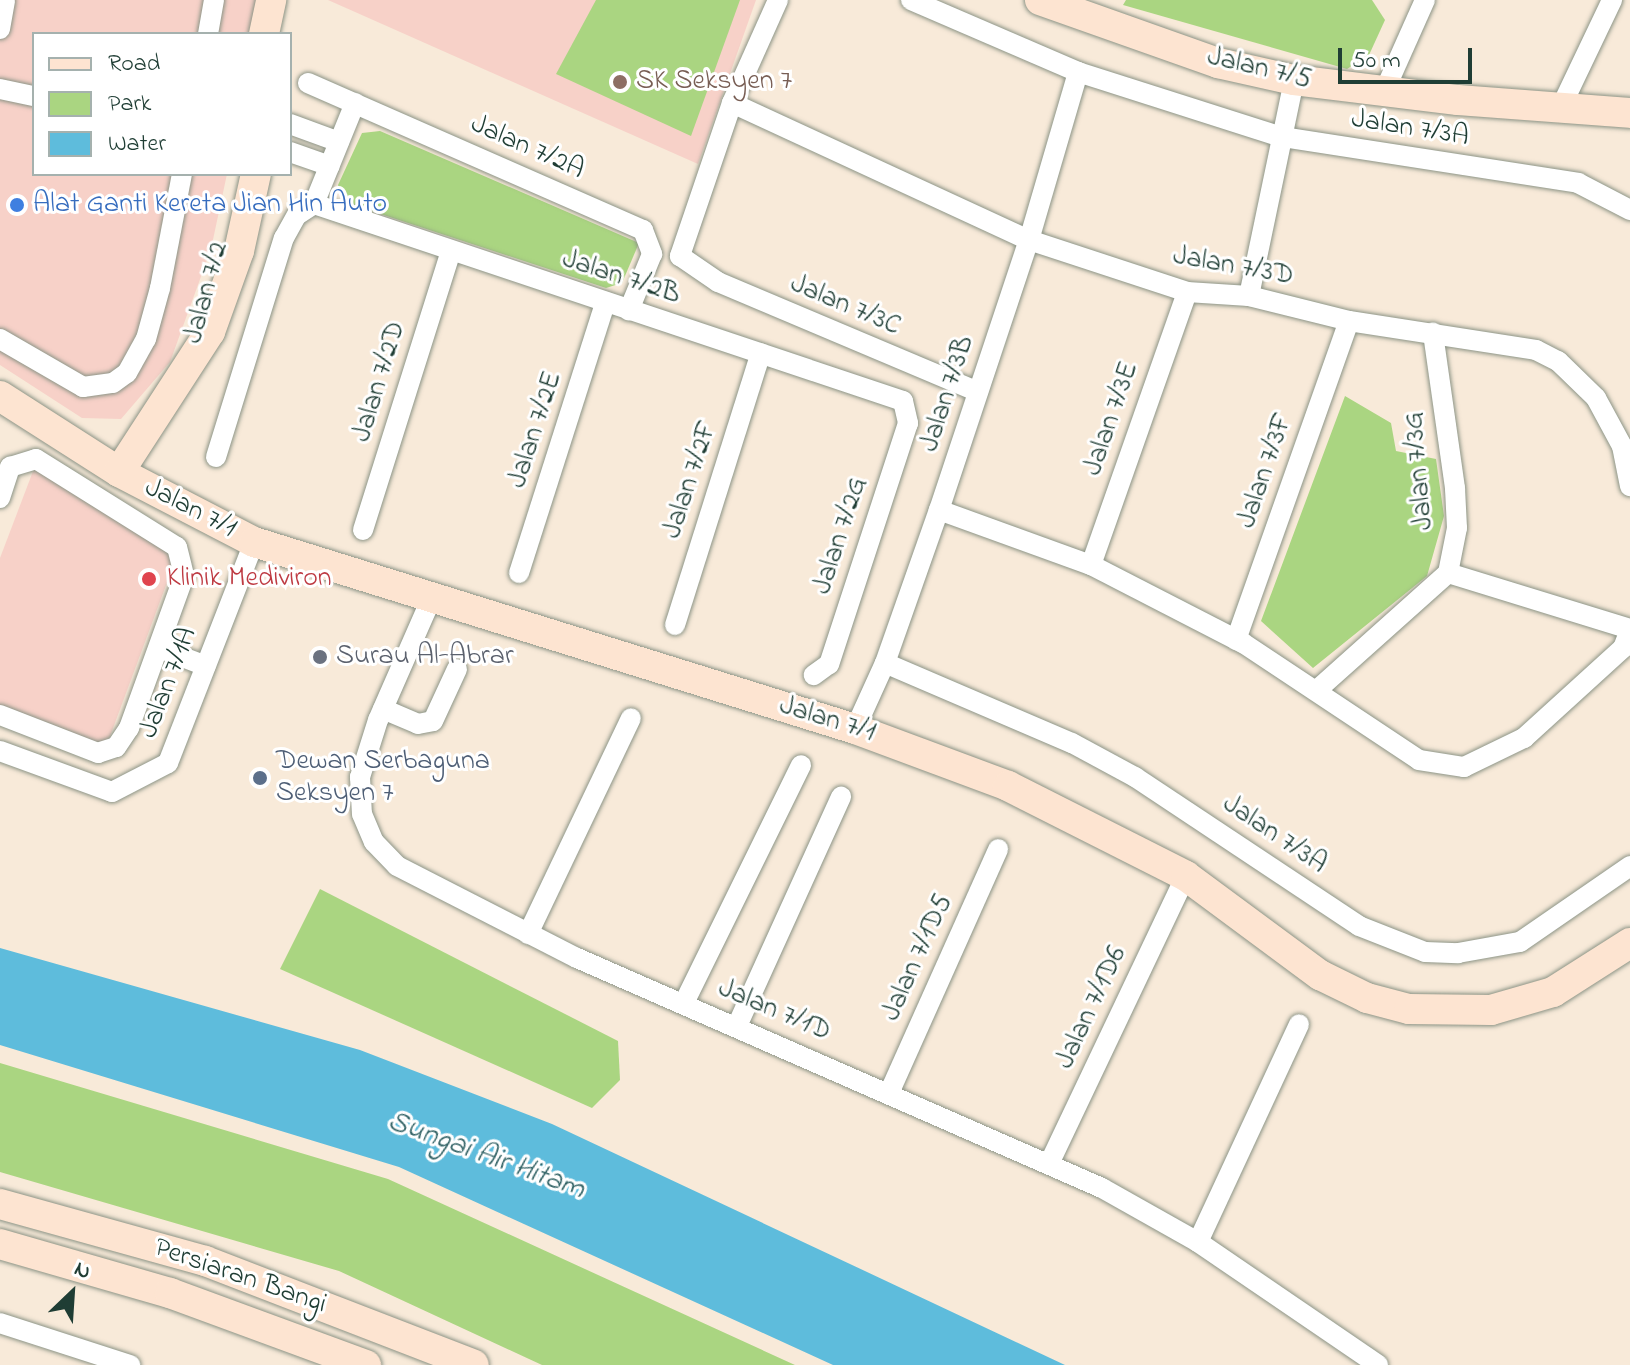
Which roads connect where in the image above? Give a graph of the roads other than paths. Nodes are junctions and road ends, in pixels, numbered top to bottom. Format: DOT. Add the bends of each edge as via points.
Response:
graph roads {
  1 [pos="5,0"];
  2 [pos="214,0"];
  3 [pos="271,0"];
  4 [pos="291,0"];
  5 [pos="778,0"];
  6 [pos="911,0"];
  7 [pos="1040,0"];
  8 [pos="1612,0"];
  9 [pos="1423,1"];
  10 [pos="0,29"];
  11 [pos="208,32"];
  12 [pos="264,32"];
  13 [pos="284,32"];
  14 [pos="1078,72"];
  15 [pos="1294,80"];
  16 [pos="308,83"];
  17 [pos="0,89"];
  18 [pos="1384,92"];
  19 [pos="32,96"];
  20 [pos="355,103"];
  21 [pos="732,103"];
  22 [pos="1561,107"];
  23 [pos="1630,113"];
  24 [pos="292,125"];
  25 [pos="1282,137"];
  26 [pos="339,142"];
  27 [pos="292,153"];
  28 [pos="330,166"];
  29 [pos="182,176"];
  30 [pos="235,176"];
  31 [pos="256,176"];
  32 [pos="314,204"];
  33 [pos="1630,210"];
  34 [pos="1029,240"];
  35 [pos="451,251"];
  36 [pos="1187,292"];
  37 [pos="1249,296"];
  38 [pos="605,304"];
  39 [pos="629,310"];
  40 [pos="1349,321"];
  41 [pos="1433,333"];
  42 [pos="0,339"];
  43 [pos="761,353"];
  44 [pos="187,364"];
  45 [pos="978,392"];
  46 [pos="0,396"];
  47 [pos="907,408"];
  48 [pos="216,457"];
  49 [pos="119,472"];
  50 [pos="1630,486"];
  51 [pos="0,498"];
  52 [pos="939,510"];
  53 [pos="363,530"];
  54 [pos="254,542"];
  55 [pos="1091,565"];
  56 [pos="519,573"];
  57 [pos="1448,573"];
  58 [pos="432,597"];
  59 [pos="675,625"];
  60 [pos="1630,629"];
  61 [pos="1236,640"];
  62 [pos="159,648"];
  63 [pos="885,663"];
  64 [pos="206,666"];
  65 [pos="457,669"];
  66 [pos="814,675"];
  67 [pos="1317,690"];
  68 [pos="383,709"];
  69 [pos="0,715"];
  70 [pos="631,718"];
  71 [pos="855,729"];
  72 [pos="0,751"];
  73 [pos="801,765"];
  74 [pos="841,797"];
  75 [pos="998,849"];
  76 [pos="1630,866"];
  77 [pos="1186,876"];
  78 [pos="528,934"];
  79 [pos="1630,943"];
  80 [pos="684,1003"];
  81 [pos="1299,1024"];
  82 [pos="737,1026"];
  83 [pos="890,1091"];
  84 [pos="1049,1164"];
  85 [pos="0,1204"];
  86 [pos="1198,1242"];
  87 [pos="0,1244"];
  88 [pos="0,1323"];
  89 [pos="130,1365"];
  90 [pos="366,1365"];
  91 [pos="474,1365"];
  92 [pos="1378,1365"];
  1 -- 10 [label="street"];
  2 -- 11 [label="street"];
  3 -- 12 [label="street"];
  4 -- 13 [label="street"];
  5 -- 21 [label="street"];
  6 -- 14 [label="street, Jalan 7/3A"];
  7 -- 15 [label="street, Jalan 7/5" via="1218,63"];
  8 -- 22 [label="street"];
  9 -- 18 [label="street"];
  14 -- 25 [label="street, Jalan 7/3A"];
  14 -- 34 [label="street, Jalan 7/3B"];
  15 -- 18 [label="street, Jalan 7/5"];
  15 -- 25 [label="street"];
  16 -- 20 [label="street, Jalan 7/2A"];
  17 -- 19 [label="street"];
  18 -- 22 [label="street, Jalan 7/5"];
  20 -- 26 [label="street"];
  20 -- 39 [label="street, Jalan 7/2A" via="643,230 652,254"];
  21 -- 34 [label="street, Jalan 7/3D"];
  21 -- 45 [label="street, Jalan 7/3C" via="680,256 692,268"];
  22 -- 23 [label="street, Jalan 7/5"];
  24 -- 26 [label="street"];
  25 -- 33 [label="street, Jalan 7/3A" via="1578,183"];
  25 -- 37 [label="street"];
  26 -- 28 [label="street"];
  27 -- 28 [label="street"];
  28 -- 32 [label="street"];
  29 -- 42 [label="street" via="146,339 127,373 113,383 83,387"];
  30 -- 44 [label="street, Jalan 7/2"];
  31 -- 44 [label="street, Jalan 7/2" via="226,294 210,332"];
  32 -- 35 [label="street, Jalan 7/2B"];
  32 -- 48 [label="street" via="297,215 284,238"];
  34 -- 36 [label="street, Jalan 7/3D"];
  34 -- 45 [label="street, Jalan 7/3B"];
  35 -- 38 [label="street, Jalan 7/2B"];
  35 -- 53 [label="street, Jalan 7/2D"];
  36 -- 37 [label="street, Jalan 7/3D"];
  36 -- 55 [label="street, Jalan 7/3E"];
  37 -- 40 [label="street, Jalan 7/3D"];
  38 -- 39 [label="street, Jalan 7/2B"];
  38 -- 56 [label="street, Jalan 7/2E"];
  39 -- 43 [label="street, Jalan 7/2B"];
  40 -- 41 [label="street, Jalan 7/3D"];
  40 -- 61 [label="street, Jalan 7/3F"];
  41 -- 50 [label="street, Jalan 7/3D" via="1536,350 1558,361 1612,422"];
  41 -- 57 [label="street, Jalan 7/3G" via="1455,488 1457,528"];
  43 -- 47 [label="street, Jalan 7/2B" via="893,396"];
  43 -- 59 [label="street, Jalan 7/2F"];
  44 -- 49 [label="street, Jalan 7/2"];
  45 -- 52 [label="street, Jalan 7/3B"];
  46 -- 49 [label="street, Jalan 7/1"];
  47 -- 66 [label="street, Jalan 7/2G" via="908,423 829,664"];
  49 -- 54 [label="street, Jalan 7/1"];
  51 -- 62 [label="street" via="10,467 36,459 177,547 184,576"];
  52 -- 55 [label="street"];
  52 -- 63 [label="street, Jalan 7/3B"];
  54 -- 58 [label="street, Jalan 7/1"];
  54 -- 64 [label="street, Jalan 7/1A"];
  55 -- 61 [label="street"];
  57 -- 60 [label="street"];
  57 -- 67 [label="street"];
  58 -- 68 [label="street, Jalan 7/1D"];
  58 -- 71 [label="street, Jalan 7/1"];
  60 -- 67 [label="street" via="1623,648 1524,738 1464,767 1419,760"];
  61 -- 67 [label="street"];
  62 -- 64 [label="street"];
  62 -- 69 [label="street" via="129,728 107,752"];
  63 -- 71 [label="street, Jalan 7/3B"];
  63 -- 76 [label="street, Jalan 7/3A" via="1085,750 1135,777 1359,926 1425,952 1458,953 1520,942"];
  64 -- 72 [label="street, Jalan 7/1A" via="168,763 142,781 112,792"];
  65 -- 68 [label="street" via="433,721 418,724"];
  68 -- 78 [label="street, Jalan 7/1D" via="360,777 362,814 374,842 421,881"];
  70 -- 78 [label="street"];
  71 -- 77 [label="street, Jalan 7/1" via="1008,786"];
  73 -- 80 [label="street"];
  74 -- 82 [label="street"];
  75 -- 83 [label="street, Jalan 7/1D5"];
  77 -- 79 [label="street, Jalan 7/1" via="1320,975 1367,998 1409,1009 1454,1013 1522,1004 1553,992"];
  77 -- 84 [label="street, Jalan 7/1D6"];
  78 -- 80 [label="street, Jalan 7/1D"];
  80 -- 82 [label="street, Jalan 7/1D"];
  81 -- 86 [label="street"];
  82 -- 83 [label="street, Jalan 7/1D"];
  83 -- 84 [label="street, Jalan 7/1D"];
  84 -- 86 [label="street, Jalan 7/1D"];
  85 -- 91 [label="street, Persiaran Bangi" via="205,1261"];
  86 -- 92 [label="street, Jalan 7/1D"];
  87 -- 90 [label="street, Persiaran Bangi" via="170,1293"];
  88 -- 89 [label="street"];
}
